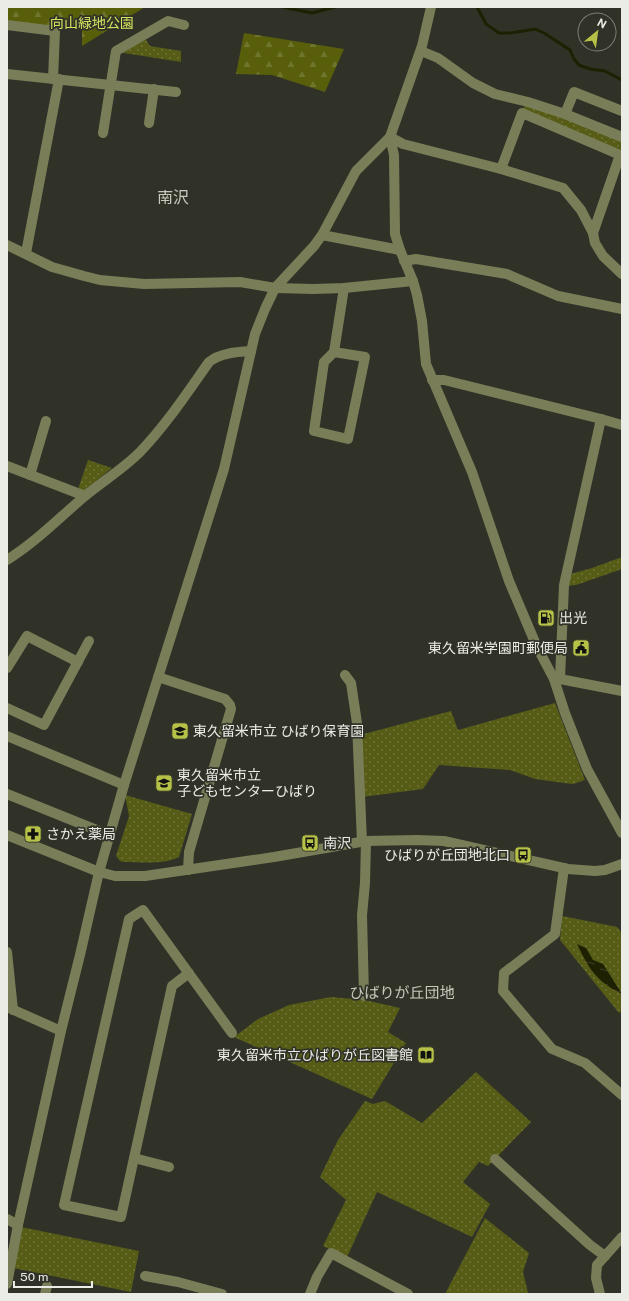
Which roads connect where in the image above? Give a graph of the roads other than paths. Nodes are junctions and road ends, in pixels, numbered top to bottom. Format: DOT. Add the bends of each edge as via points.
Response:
graph roads {
  1 [pos="431,7"];
  2 [pos="7,25"];
  3 [pos="184,25"];
  4 [pos="421,51"];
  5 [pos="7,74"];
  6 [pos="56,79"];
  7 [pos="112,85"];
  8 [pos="154,89"];
  9 [pos="176,92"];
  10 [pos="622,111"];
  11 [pos="565,114"];
  12 [pos="150,123"];
  13 [pos="103,133"];
  14 [pos="390,137"];
  15 [pos="622,137"];
  16 [pos="501,169"];
  17 [pos="593,233"];
  18 [pos="322,234"];
  19 [pos="7,245"];
  20 [pos="400,250"];
  21 [pos="26,253"];
  22 [pos="404,261"];
  23 [pos="622,273"];
  24 [pos="413,281"];
  25 [pos="275,288"];
  26 [pos="344,288"];
  27 [pos="622,309"];
  28 [pos="250,351"];
  29 [pos="334,352"];
  30 [pos="432,380"];
  31 [pos="601,419"];
  32 [pos="46,421"];
  33 [pos="622,425"];
  34 [pos="7,466"];
  35 [pos="30,475"];
  36 [pos="85,496"];
  37 [pos="7,560"];
  38 [pos="89,641"];
  39 [pos="78,662"];
  40 [pos="7,668"];
  41 [pos="346,675"];
  42 [pos="158,677"];
  43 [pos="557,679"];
  44 [pos="622,691"];
  45 [pos="7,708"];
  46 [pos="7,736"];
  47 [pos="124,785"];
  48 [pos="7,794"];
  49 [pos="622,833"];
  50 [pos="7,835"];
  51 [pos="109,835"];
  52 [pos="364,842"];
  53 [pos="622,864"];
  54 [pos="564,868"];
  55 [pos="188,870"];
  56 [pos="99,872"];
  57 [pos="7,952"];
  58 [pos="189,973"];
  59 [pos="364,996"];
  60 [pos="10,1008"];
  61 [pos="61,1031"];
  62 [pos="232,1033"];
  63 [pos="622,1094"];
  64 [pos="134,1158"];
  65 [pos="495,1159"];
  66 [pos="169,1167"];
  67 [pos="7,1218"];
  68 [pos="18,1225"];
  69 [pos="622,1237"];
  70 [pos="605,1256"];
  71 [pos="145,1276"];
  72 [pos="7,1284"];
  73 [pos="222,1294"];
  74 [pos="310,1294"];
  75 [pos="408,1294"];
  76 [pos="600,1294"];
  1 -- 4 [label="street"];
  2 -- 6 [label="street" via="55,31"];
  3 -- 7 [label="street" via="168,21 116,51"];
  4 -- 11 [label="street" via="438,58 473,83 495,94"];
  4 -- 14 [label="street"];
  5 -- 6 [label="street"];
  6 -- 7 [label="street"];
  6 -- 21 [label="street"];
  7 -- 8 [label="street"];
  7 -- 13 [label="street"];
  8 -- 9 [label="street"];
  8 -- 12 [label="street"];
  10 -- 11 [label="street" via="574,92"];
  11 -- 15 [label="street"];
  14 -- 16 [label="street" via="403,144"];
  14 -- 18 [label="street" via="356,171"];
  14 -- 20 [label="street" via="394,155 395,234"];
  16 -- 17 [label="street" via="563,188"];
  16 -- 17 [label="street" via="522,113 620,155"];
  17 -- 23 [label="street" via="603,256"];
  18 -- 20 [label="street"];
  18 -- 25 [label="street"];
  19 -- 21 [label="street"];
  20 -- 22 [label="street"];
  21 -- 25 [label="street" via="52,267 100,280 160,284 240,282"];
  22 -- 24 [label="street"];
  22 -- 27 [label="street" via="416,259 508,274 558,296"];
  24 -- 26 [label="street"];
  24 -- 30 [label="street" via="422,321 426,364"];
  25 -- 26 [label="street"];
  25 -- 28 [label="street"];
  26 -- 29 [label="street"];
  28 -- 36 [label="street" via="216,356 209,362 169,418 140,452"];
  28 -- 42 [label="street" via="222,476"];
  29 -- 29 [label="street" via="365,357 348,438 314,431 324,362"];
  30 -- 31 [label="street" via="444,380"];
  30 -- 43 [label="street" via="470,466 509,581 537,647"];
  31 -- 33 [label="street"];
  31 -- 43 [label="street" via="564,585"];
  32 -- 35 [label="street"];
  34 -- 35 [label="street"];
  35 -- 36 [label="street"];
  36 -- 37 [label="street"];
  38 -- 39 [label="street"];
  39 -- 40 [label="street" via="28,636"];
  39 -- 45 [label="street" via="44,725"];
  41 -- 52 [label="street" via="351,683 357,723"];
  42 -- 47 [label="street"];
  42 -- 55 [label="street" via="225,699 231,709 189,852"];
  43 -- 44 [label="street"];
  43 -- 49 [label="street" via="565,713 587,769"];
  46 -- 47 [label="street"];
  47 -- 51 [label="street"];
  48 -- 51 [label="street"];
  50 -- 56 [label="street"];
  51 -- 56 [label="street"];
  52 -- 54 [label="street" via="444,841"];
  52 -- 55 [label="street"];
  52 -- 59 [label="street"];
  53 -- 54 [label="street" via="595,871"];
  54 -- 63 [label="street" via="555,934 504,973 503,991 552,1049 585,1063"];
  55 -- 56 [label="street" via="135,876 115,876"];
  56 -- 61 [label="street"];
  57 -- 60 [label="street"];
  58 -- 62 [label="street"];
  58 -- 64 [label="street" via="172,986"];
  58 -- 64 [label="street" via="143,910 130,919 64,1205 121,1217"];
  60 -- 61 [label="street"];
  61 -- 68 [label="street"];
  64 -- 66 [label="street"];
  65 -- 70 [label="street"];
  67 -- 68 [label="street"];
  68 -- 72 [label="street"];
  69 -- 70 [label="street"];
  70 -- 76 [label="street" via="597,1265 596,1272"];
  71 -- 73 [label="street"];
  74 -- 75 [label="street" via="316,1277 331,1253"];
}
